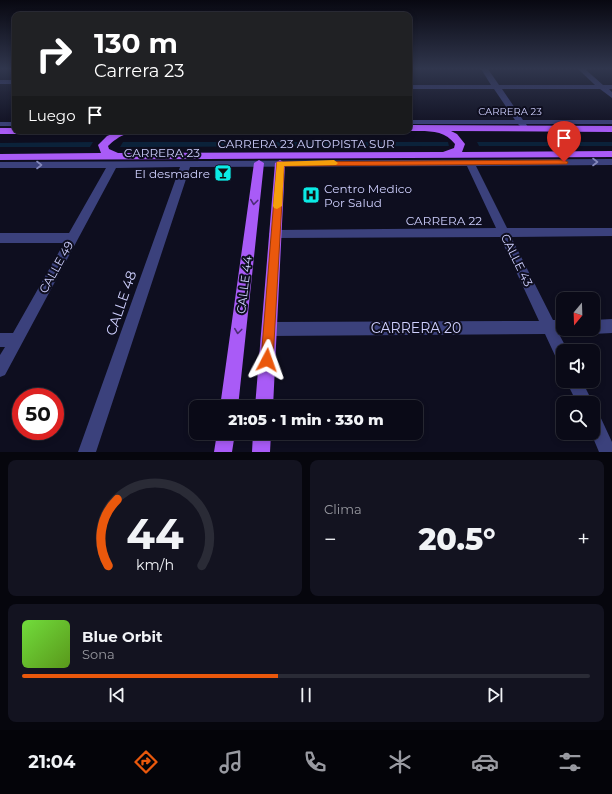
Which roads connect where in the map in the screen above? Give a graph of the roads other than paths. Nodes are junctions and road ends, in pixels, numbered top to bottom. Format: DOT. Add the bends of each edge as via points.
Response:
graph roads {
  1 [pos="498,90"];
  2 [pos="412,122"];
  3 [pos="612,122"];
  4 [pos="0,124"];
  5 [pos="12,124"];
  6 [pos="523,125"];
  7 [pos="412,128"];
  8 [pos="427,128"];
  9 [pos="612,129"];
  10 [pos="0,131"];
  11 [pos="12,131"];
  12 [pos="117,134"];
  13 [pos="543,154"];
  14 [pos="612,154"];
  15 [pos="437,155"];
  16 [pos="0,157"];
  17 [pos="335,159"];
  18 [pos="117,160"];
  19 [pos="215,160"];
  20 [pos="550,162"];
  21 [pos="612,162"];
  22 [pos="259,163"];
  23 [pos="280,163"];
  24 [pos="470,163"];
  25 [pos="186,164"];
  26 [pos="0,165"];
  27 [pos="504,232"];
  28 [pos="612,232"];
  29 [pos="275,234"];
  30 [pos="0,238"];
  31 [pos="72,238"];
  32 [pos="600,326"];
  33 [pos="612,326"];
  34 [pos="549,327"];
  35 [pos="556,327"];
  36 [pos="269,329"];
  37 [pos="0,340"];
  38 [pos="16,340"];
  39 [pos="557,344"];
  40 [pos="0,370"];
  41 [pos="230,400"];
  42 [pos="264,400"];
  43 [pos="600,435"];
  44 [pos="225,440"];
  45 [pos="262,440"];
  46 [pos="87,452"];
  47 [pos="223,452"];
  48 [pos="261,452"];
  49 [pos="608,452"];
  1 -- 6 [label="street"];
  2 -- 6 [label="street, CARRERA 23"];
  3 -- 6 [label="street, CARRERA 23"];
  4 -- 5 [label="street"];
  6 -- 8 [label="main road, CARRERA 23 AUTOPISTA SUR"];
  6 -- 9 [label="main road, CARRERA 23 AUTOPISTA SUR"];
  7 -- 8 [label="main road, CARRERA 23 AUTOPISTA SUR"];
  8 -- 15 [label="main road" via="449,133 459,142 458,150"];
  10 -- 11 [label="main road"];
  12 -- 18 [label="main road" via="104,143 103,149"];
  13 -- 14 [label="main road, CARRERA 23 AUTOPISTA SUR"];
  13 -- 15 [label="main road, CARRERA 23 AUTOPISTA SUR"];
  13 -- 20 [label="main road"];
  15 -- 17 [label="main road, CARRERA 23 AUTOPISTA SUR"];
  16 -- 18 [label="main road, CARRERA 23 AUTOPISTA SUR"];
  17 -- 19 [label="main road, CARRERA 23 AUTOPISTA SUR"];
  17 -- 23 [label="street, CARRERA 23"];
  17 -- 24 [label="street, CARRERA 23"];
  18 -- 19 [label="main road, CARRERA 23 AUTOPISTA SUR"];
  18 -- 25 [label="street, CARRERA 23"];
  26 -- 18 [label="street, CARRERA 23, one-way"];
  18 -- 31 [label="street, CALLE 49"];
  19 -- 22 [label="street, CARRERA 23"];
  19 -- 25 [label="street, CARRERA 23"];
  20 -- 21 [label="street, CARRERA 23, one-way"];
  20 -- 24 [label="street, CARRERA 23"];
  22 -- 23 [label="street, CARRERA 23"];
  22 -- 41 [label="main road, CALLE 44, one-way"];
  23 -- 29 [label="main road"];
  24 -- 27 [label="street, CALLE 43"];
  25 -- 46 [label="street, CALLE 48"];
  27 -- 28 [label="street, CARRERA 22"];
  27 -- 29 [label="street, CARRERA 22"];
  27 -- 34 [label="street, CALLE 43"];
  29 -- 36 [label="main road"];
  30 -- 31 [label="street"];
  31 -- 38 [label="street, CALLE 49"];
  32 -- 33 [label="street"];
  34 -- 35 [label="street, CARRERA 20"];
  34 -- 36 [label="street, CARRERA 20"];
  34 -- 39 [label="street, CALLE 43"];
  36 -- 42 [label="main road"];
  37 -- 38 [label="street"];
  38 -- 40 [label="street, CALLE 49"];
  43 -- 49 [label="street"];
  44 -- 47 [label="main road"];
  45 -- 48 [label="main road"];
}
